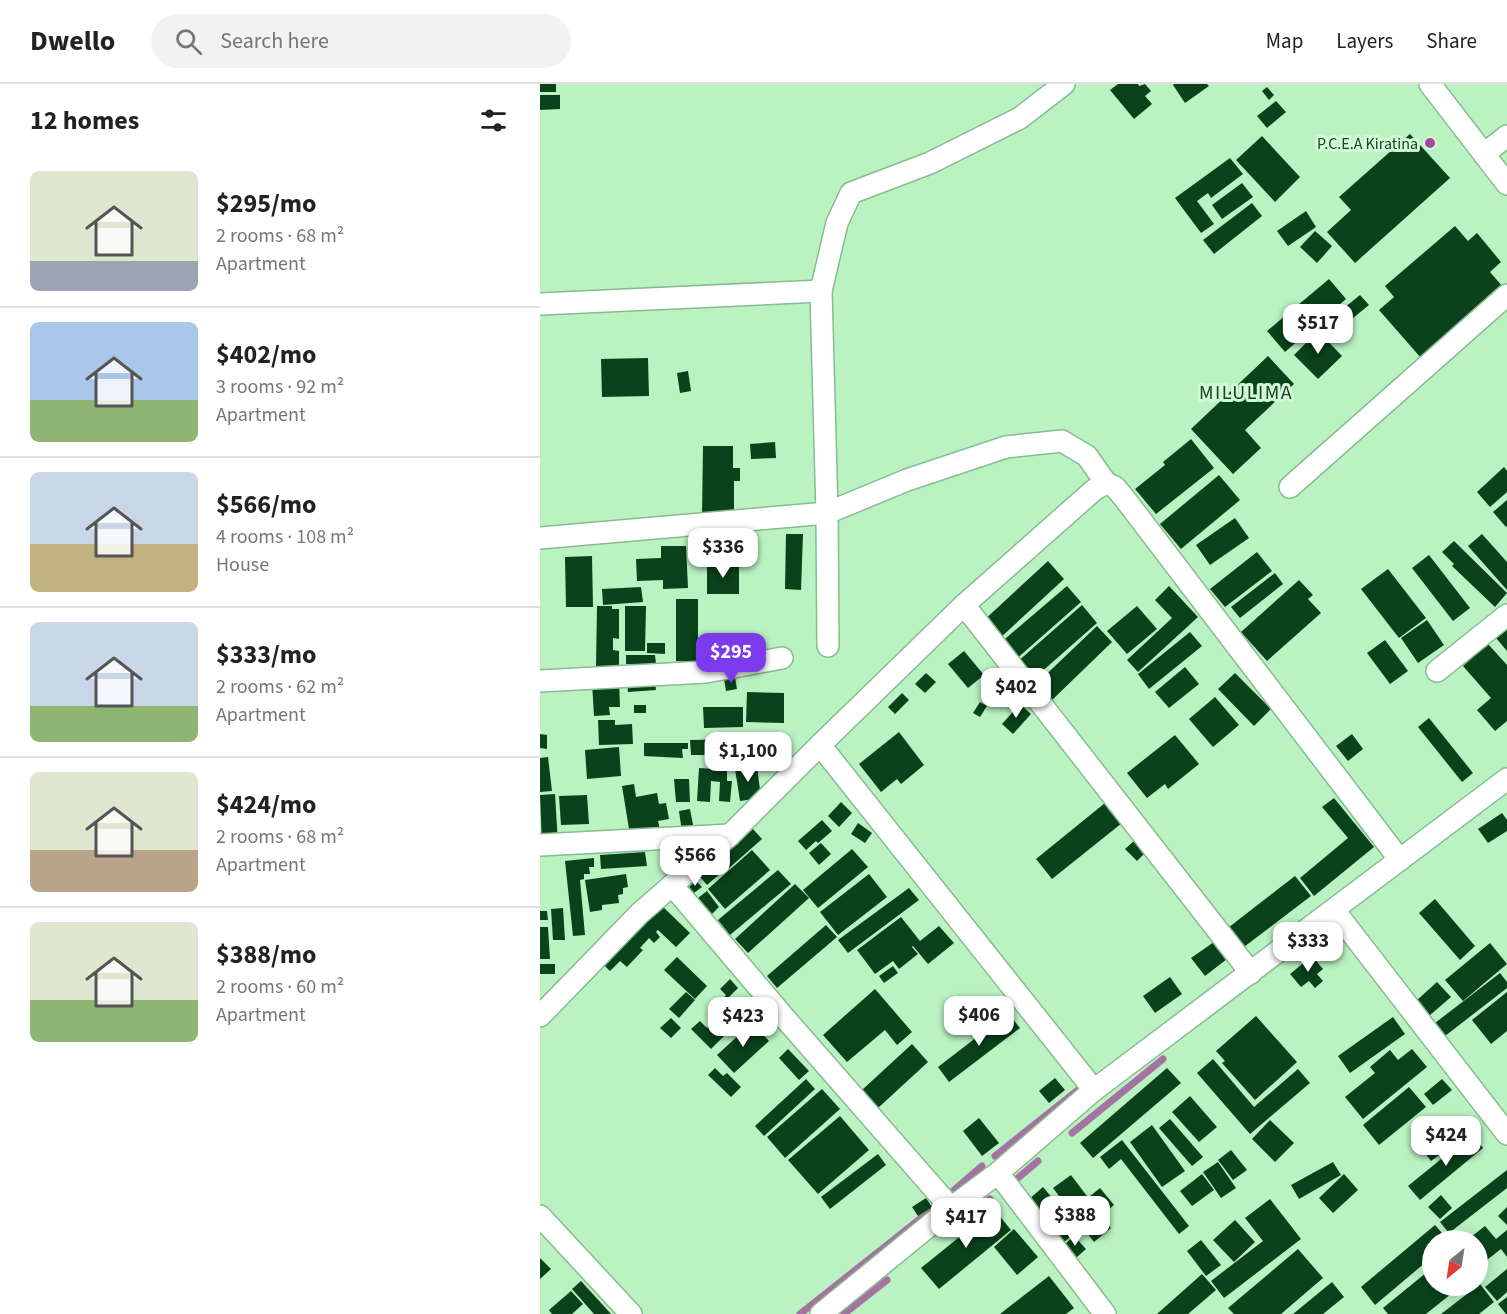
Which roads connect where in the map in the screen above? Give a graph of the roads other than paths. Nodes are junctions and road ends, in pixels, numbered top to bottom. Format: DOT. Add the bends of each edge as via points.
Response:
graph roads {
  1 [pos="1064,84"];
  2 [pos="1430,84"];
  3 [pos="1507,136"];
  4 [pos="1484,154"];
  5 [pos="1507,184"];
  6 [pos="821,291"];
  7 [pos="1507,295"];
  8 [pos="540,304"];
  9 [pos="1106,483"];
  10 [pos="1290,487"];
  11 [pos="827,513"];
  12 [pos="540,538"];
  13 [pos="964,605"];
  14 [pos="1507,615"];
  15 [pos="828,646"];
  16 [pos="782,658"];
  17 [pos="1437,671"];
  18 [pos="540,681"];
  19 [pos="820,745"];
  20 [pos="1507,779"];
  21 [pos="730,835"];
  22 [pos="540,845"];
  23 [pos="1400,860"];
  24 [pos="672,885"];
  25 [pos="1334,910"];
  26 [pos="1251,973"];
  27 [pos="540,1016"];
  28 [pos="1094,1090"];
  29 [pos="1507,1134"];
  30 [pos="998,1173"];
  31 [pos="951,1208"];
  32 [pos="540,1216"];
  33 [pos="631,1314"];
  34 [pos="821,1314"];
  35 [pos="1105,1314"];
  1 -- 6 [label="street" via="1020,118 930,163 851,193 837,223"];
  2 -- 4 [label="street"];
  3 -- 4 [label="street"];
  4 -- 5 [label="street"];
  6 -- 8 [label="street"];
  6 -- 11 [label="street"];
  7 -- 10 [label="street"];
  9 -- 11 [label="street" via="1087,456 1062,441 1006,447 907,480"];
  9 -- 13 [label="street"];
  9 -- 23 [label="street" via="1120,493"];
  11 -- 12 [label="street"];
  11 -- 15 [label="street"];
  13 -- 19 [label="street"];
  13 -- 26 [label="street"];
  14 -- 17 [label="street"];
  16 -- 18 [label="street" via="706,672"];
  19 -- 21 [label="street"];
  19 -- 28 [label="street"];
  20 -- 23 [label="street"];
  21 -- 22 [label="street"];
  21 -- 24 [label="street"];
  23 -- 25 [label="street"];
  24 -- 27 [label="street"];
  24 -- 31 [label="street"];
  25 -- 26 [label="street"];
  25 -- 29 [label="street"];
  26 -- 28 [label="street"];
  28 -- 30 [label="street"];
  30 -- 31 [label="street"];
  30 -- 35 [label="street"];
  31 -- 34 [label="street"];
  32 -- 33 [label="street"];
}
